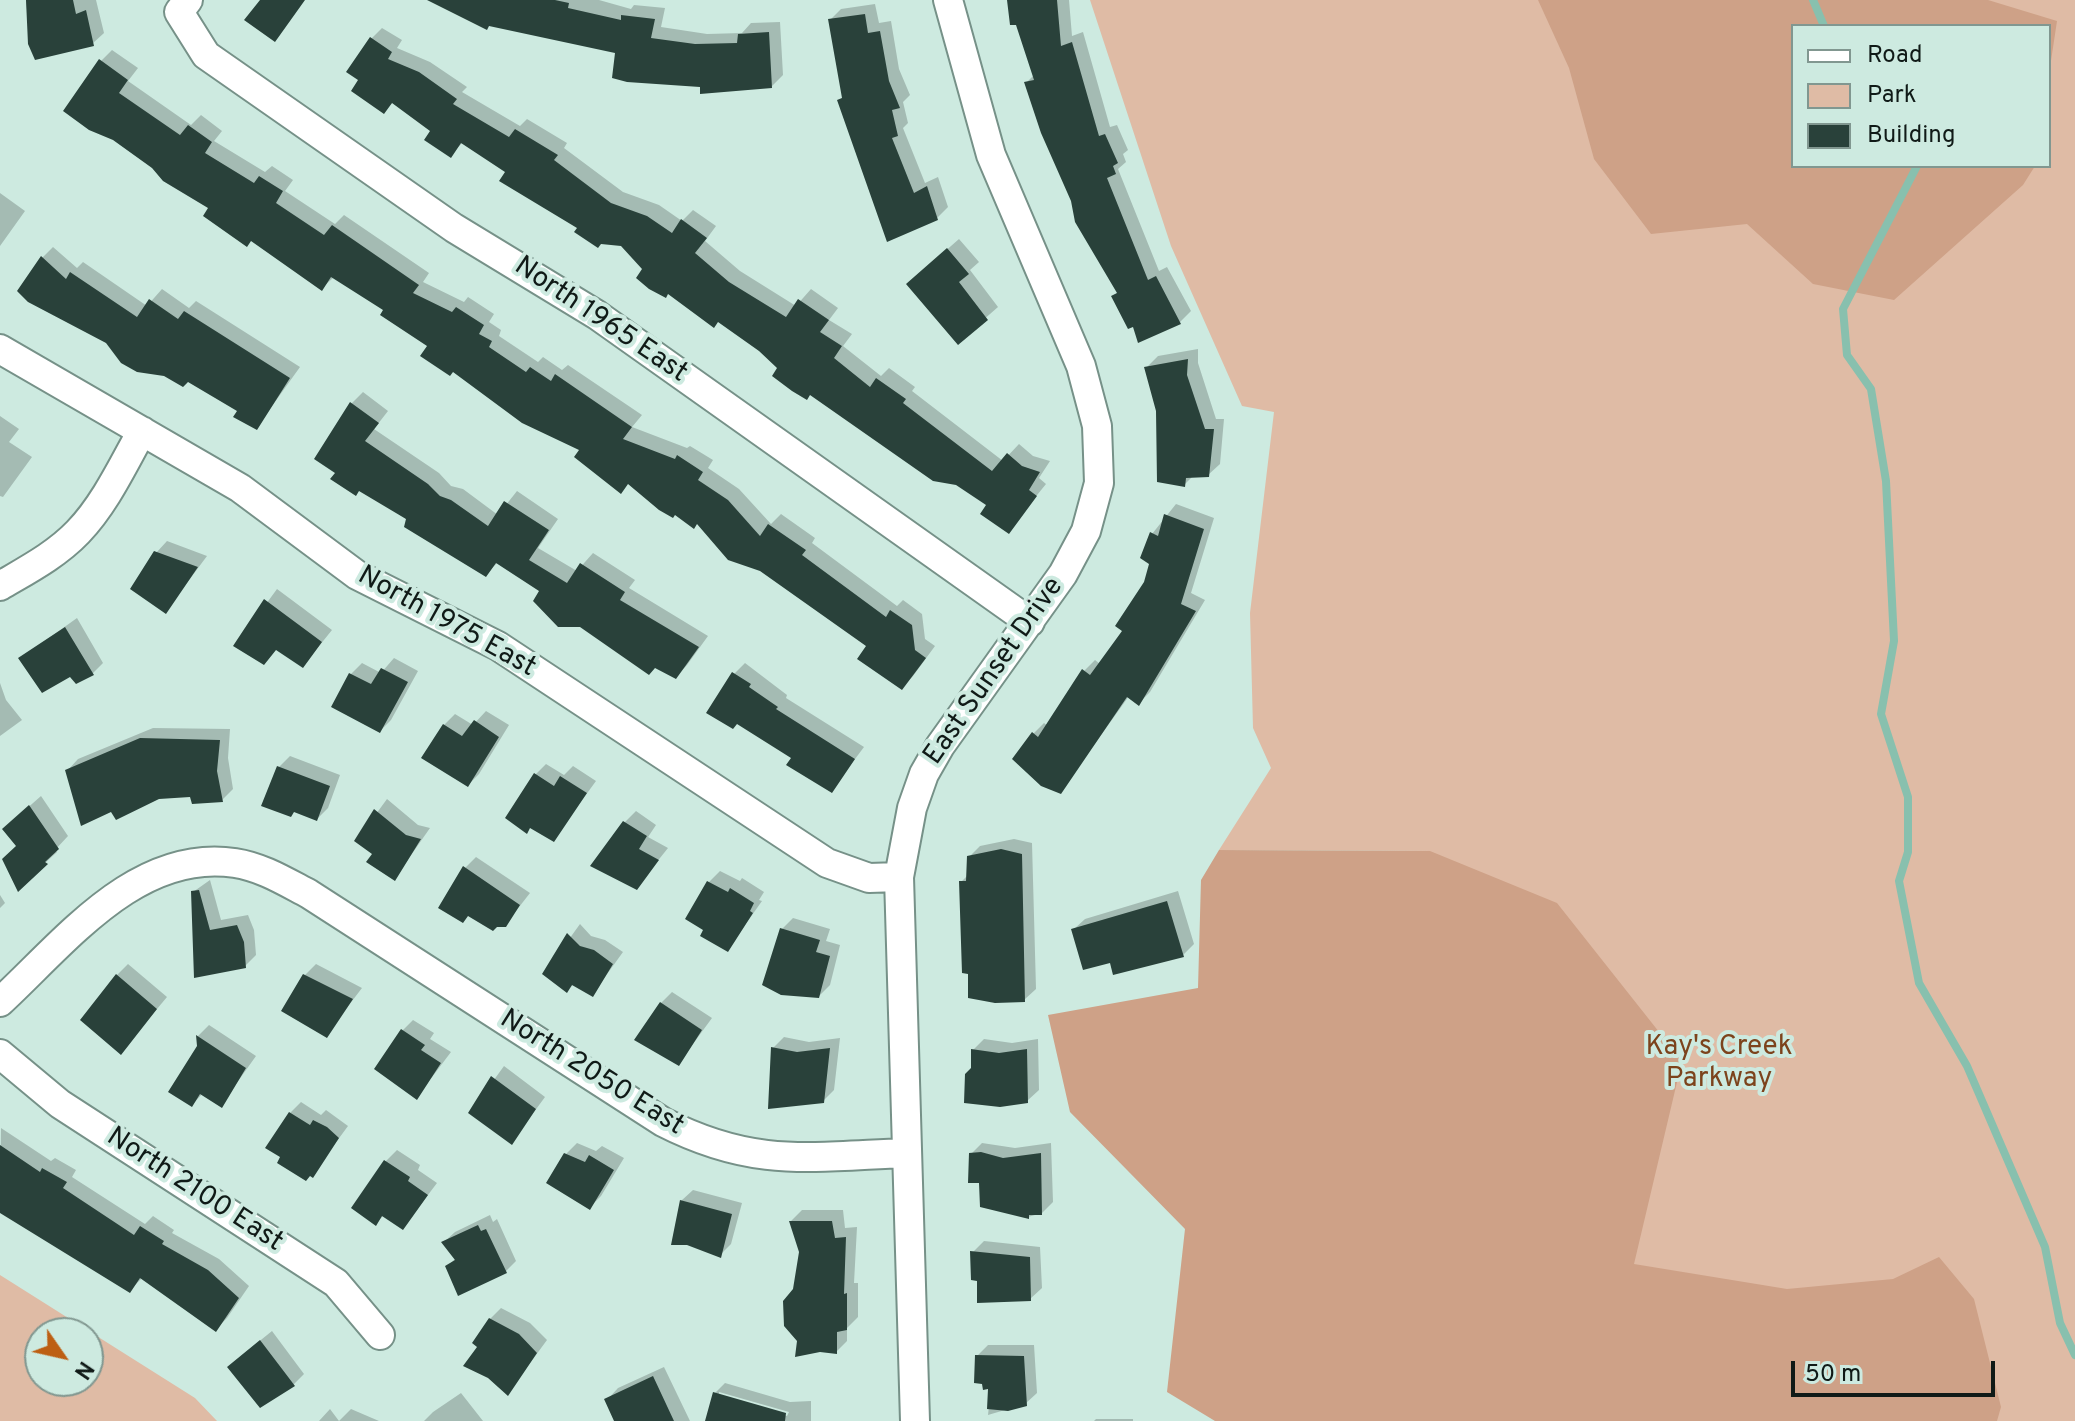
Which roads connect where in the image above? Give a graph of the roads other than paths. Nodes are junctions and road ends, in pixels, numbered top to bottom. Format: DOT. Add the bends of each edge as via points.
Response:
graph roads {
  1 [pos="948,0"];
  2 [pos="184,6"];
  3 [pos="0,349"];
  4 [pos="142,431"];
  5 [pos="0,586"];
  6 [pos="1030,622"];
  7 [pos="899,877"];
  8 [pos="0,1002"];
  9 [pos="0,1054"];
  10 [pos="905,1153"];
  11 [pos="380,1335"];
  12 [pos="915,1421"];
  1 -- 6 [label="street, East Sunset Drive" via="991,155 1081,366 1097,426 1099,483 1086,531"];
  2 -- 6 [label="street, North 1965 East" via="206,55 454,228 597,315"];
  3 -- 4 [label="street, North 1975 East"];
  4 -- 5 [label="street" via="78,532"];
  4 -- 7 [label="street, North 1975 East" via="240,488 357,575 498,646 827,863 869,878"];
  6 -- 7 [label="street, East Sunset Drive" via="924,774"];
  7 -- 10 [label="street, East Sunset Drive"];
  8 -- 10 [label="street, North 2050 East" via="124,889 163,868 235,863 309,894 663,1122 704,1143 784,1158"];
  9 -- 11 [label="street, North 2100 East" via="60,1104 336,1283"];
  10 -- 12 [label="street, East Sunset Drive"];
}
